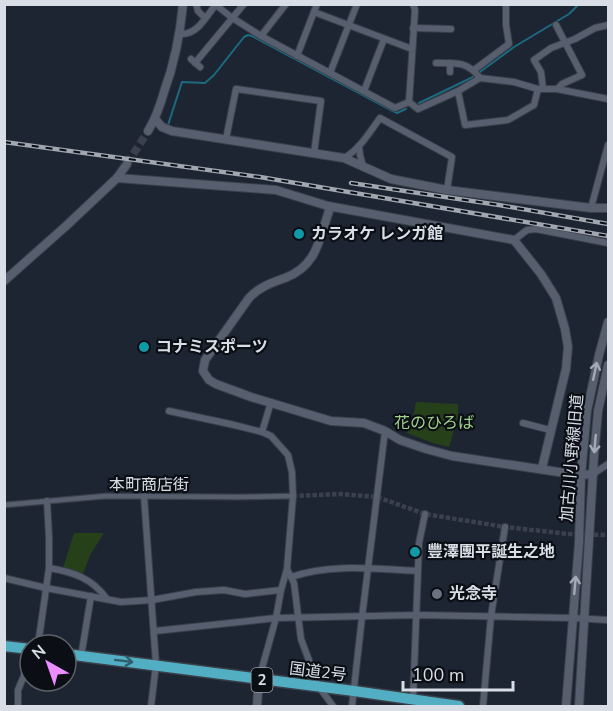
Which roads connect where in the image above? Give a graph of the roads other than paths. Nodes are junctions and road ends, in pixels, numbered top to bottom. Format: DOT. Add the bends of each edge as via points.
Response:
graph roads {
  1 [pos="183,4"];
  2 [pos="196,4"];
  3 [pos="244,4"];
  4 [pos="286,4"];
  5 [pos="317,4"];
  6 [pos="357,4"];
  7 [pos="414,4"];
  8 [pos="504,4"];
  9 [pos="216,5"];
  10 [pos="314,12"];
  11 [pos="205,18"];
  12 [pos="233,19"];
  13 [pos="589,20"];
  14 [pos="556,25"];
  15 [pos="609,25"];
  16 [pos="349,26"];
  17 [pos="413,28"];
  18 [pos="595,28"];
  19 [pos="451,29"];
  20 [pos="181,34"];
  21 [pos="261,36"];
  22 [pos="384,39"];
  23 [pos="566,43"];
  24 [pos="412,49"];
  25 [pos="297,56"];
  26 [pos="195,63"];
  27 [pos="436,63"];
  28 [pos="450,63"];
  29 [pos="474,70"];
  30 [pos="450,72"];
  31 [pos="330,73"];
  32 [pos="480,78"];
  33 [pos="541,89"];
  34 [pos="557,89"];
  35 [pos="364,91"];
  36 [pos="458,91"];
  37 [pos="609,99"];
  38 [pos="409,102"];
  39 [pos="155,119"];
  40 [pos="148,131"];
  41 [pos="226,139"];
  42 [pos="609,145"];
  43 [pos="359,146"];
  44 [pos="314,153"];
  45 [pos="344,158"];
  46 [pos="127,164"];
  47 [pos="363,166"];
  48 [pos="117,178"];
  49 [pos="447,190"];
  50 [pos="328,206"];
  51 [pos="591,208"];
  52 [pos="609,208"];
  53 [pos="514,240"];
  54 [pos="609,243"];
  55 [pos="4,281"];
  56 [pos="609,322"];
  57 [pos="609,365"];
  58 [pos="271,402"];
  59 [pos="169,411"];
  60 [pos="523,423"];
  61 [pos="550,430"];
  62 [pos="385,431"];
  63 [pos="262,432"];
  64 [pos="609,464"];
  65 [pos="542,468"];
  66 [pos="593,474"];
  67 [pos="581,475"];
  68 [pos="144,496"];
  69 [pos="293,496"];
  70 [pos="47,501"];
  71 [pos="4,505"];
  72 [pos="425,514"];
  73 [pos="505,527"];
  74 [pos="49,568"];
  75 [pos="287,569"];
  76 [pos="368,569"];
  77 [pos="418,571"];
  78 [pos="291,577"];
  79 [pos="4,578"];
  80 [pos="46,588"];
  81 [pos="281,590"];
  82 [pos="91,596"];
  83 [pos="107,599"];
  84 [pos="152,600"];
  85 [pos="418,615"];
  86 [pos="362,616"];
  87 [pos="491,616"];
  88 [pos="276,618"];
  89 [pos="297,618"];
  90 [pos="573,618"];
  91 [pos="584,618"];
  92 [pos="609,620"];
  93 [pos="155,631"];
  94 [pos="40,633"];
  95 [pos="78,656"];
  96 [pos="81,657"];
  97 [pos="156,665"];
  98 [pos="259,680"];
  99 [pos="320,687"];
  100 [pos="354,691"];
  101 [pos="413,700"];
  102 [pos="151,706"];
  103 [pos="257,706"];
  104 [pos="333,706"];
  105 [pos="352,706"];
  106 [pos="459,706"];
  107 [pos="483,706"];
  108 [pos="566,706"];
  109 [pos="579,706"];
  1 -- 20 [label="street"];
  2 -- 11 [label="street"];
  3 -- 12 [label="street"];
  4 -- 21 [label="street"];
  5 -- 10 [label="street"];
  6 -- 16 [label="street"];
  7 -- 17 [label="street"];
  8 -- 29 [label="street" via="509,44"];
  9 -- 11 [label="street"];
  9 -- 12 [label="street"];
  10 -- 16 [label="street"];
  10 -- 25 [label="street"];
  11 -- 20 [label="street" via="193,32"];
  12 -- 21 [label="street"];
  12 -- 26 [label="street"];
  13 -- 18 [label="street"];
  14 -- 23 [label="street"];
  15 -- 18 [label="street"];
  16 -- 22 [label="street"];
  16 -- 31 [label="street"];
  17 -- 19 [label="street"];
  17 -- 24 [label="street"];
  18 -- 23 [label="street"];
  20 -- 39 [label="street"];
  21 -- 25 [label="street"];
  22 -- 24 [label="street"];
  22 -- 35 [label="street"];
  23 -- 33 [label="street" via="534,60 541,72"];
  23 -- 34 [label="street" via="582,75"];
  24 -- 38 [label="street"];
  25 -- 31 [label="street"];
  27 -- 28 [label="street"];
  28 -- 29 [label="street" via="463,63"];
  28 -- 30 [label="street"];
  29 -- 32 [label="street"];
  31 -- 35 [label="street"];
  32 -- 33 [label="street"];
  32 -- 36 [label="street"];
  33 -- 34 [label="street"];
  33 -- 36 [label="street" via="534,105 508,120 465,125"];
  34 -- 37 [label="street"];
  35 -- 38 [label="street" via="395,108"];
  36 -- 38 [label="street" via="418,109"];
  39 -- 40 [label="street"];
  39 -- 41 [label="street" via="172,131"];
  41 -- 44 [label="street"];
  41 -- 44 [label="street" via="236,88 321,101"];
  42 -- 51 [label="street"];
  43 -- 45 [label="street"];
  43 -- 47 [label="street"];
  43 -- 49 [label="street" via="380,118 452,157"];
  44 -- 45 [label="street"];
  45 -- 47 [label="street"];
  46 -- 48 [label="street"];
  47 -- 49 [label="street" via="391,179"];
  48 -- 50 [label="street" via="276,190"];
  48 -- 55 [label="street"];
  49 -- 51 [label="street"];
  50 -- 53 [label="street"];
  50 -- 58 [label="street" via="317,249 309,263 297,273 255,292 205,360 203,371 209,380"];
  51 -- 52 [label="street"];
  53 -- 54 [label="street" via="527,230 536,229"];
  53 -- 61 [label="street" via="550,286 565,329 566,369"];
  67 -- 56 [label="street, 加古川小野線旧道, one-way" via="587,411"];
  57 -- 66 [label="street, 加古川小野線旧道, one-way" via="598,411"];
  58 -- 62 [label="street" via="331,422 364,423"];
  58 -- 63 [label="street"];
  59 -- 63 [label="street"];
  60 -- 61 [label="street"];
  61 -- 65 [label="street"];
  62 -- 65 [label="street" via="400,440 452,456"];
  62 -- 76 [label="street"];
  63 -- 69 [label="street" via="288,455"];
  64 -- 66 [label="street"];
  65 -- 67 [label="street"];
  66 -- 67 [label="street"];
  66 -- 91 [label="street, 加古川小野線旧道"];
  90 -- 67 [label="street, 加古川小野線旧道, one-way"];
  68 -- 69 [label="street, 本町商店街"];
  68 -- 70 [label="street, 本町商店街"];
  68 -- 84 [label="street"];
  69 -- 75 [label="street"];
  70 -- 71 [label="street, 本町商店街"];
  70 -- 74 [label="street"];
  72 -- 77 [label="street"];
  73 -- 87 [label="street"];
  74 -- 80 [label="street"];
  74 -- 83 [label="street" via="83,577"];
  75 -- 78 [label="street"];
  75 -- 81 [label="street"];
  76 -- 77 [label="street"];
  76 -- 78 [label="street" via="324,569"];
  76 -- 86 [label="street"];
  77 -- 85 [label="street"];
  78 -- 89 [label="street"];
  79 -- 80 [label="street"];
  80 -- 82 [label="street"];
  80 -- 94 [label="street"];
  81 -- 84 [label="street" via="245,594 224,590 196,592"];
  81 -- 88 [label="street"];
  82 -- 83 [label="street"];
  82 -- 96 [label="street"];
  83 -- 84 [label="street"];
  84 -- 93 [label="street"];
  85 -- 86 [label="street"];
  85 -- 87 [label="street"];
  85 -- 101 [label="street"];
  86 -- 89 [label="street"];
  86 -- 100 [label="street"];
  87 -- 90 [label="street"];
  87 -- 107 [label="street"];
  88 -- 89 [label="street"];
  88 -- 93 [label="street"];
  88 -- 98 [label="street"];
  89 -- 99 [label="street"];
  90 -- 91 [label="street"];
  90 -- 108 [label="street, 加古川小野線旧道"];
  91 -- 92 [label="street"];
  91 -- 109 [label="street, 加古川小野線旧道"];
  93 -- 97 [label="street"];
  95 -- 96 [label="highway, 国道2号 / 2"];
  96 -- 97 [label="highway, 国道2号 / 2, one-way"];
  97 -- 98 [label="highway, 国道2号 / 2"];
  97 -- 102 [label="street"];
  98 -- 99 [label="highway, 国道2号 / 2"];
  98 -- 103 [label="street"];
  99 -- 100 [label="highway, 国道2号 / 2"];
  99 -- 104 [label="street"];
  100 -- 101 [label="highway, 国道2号 / 2"];
  100 -- 105 [label="street"];
  101 -- 106 [label="highway, 国道2号 / 2"];
}
